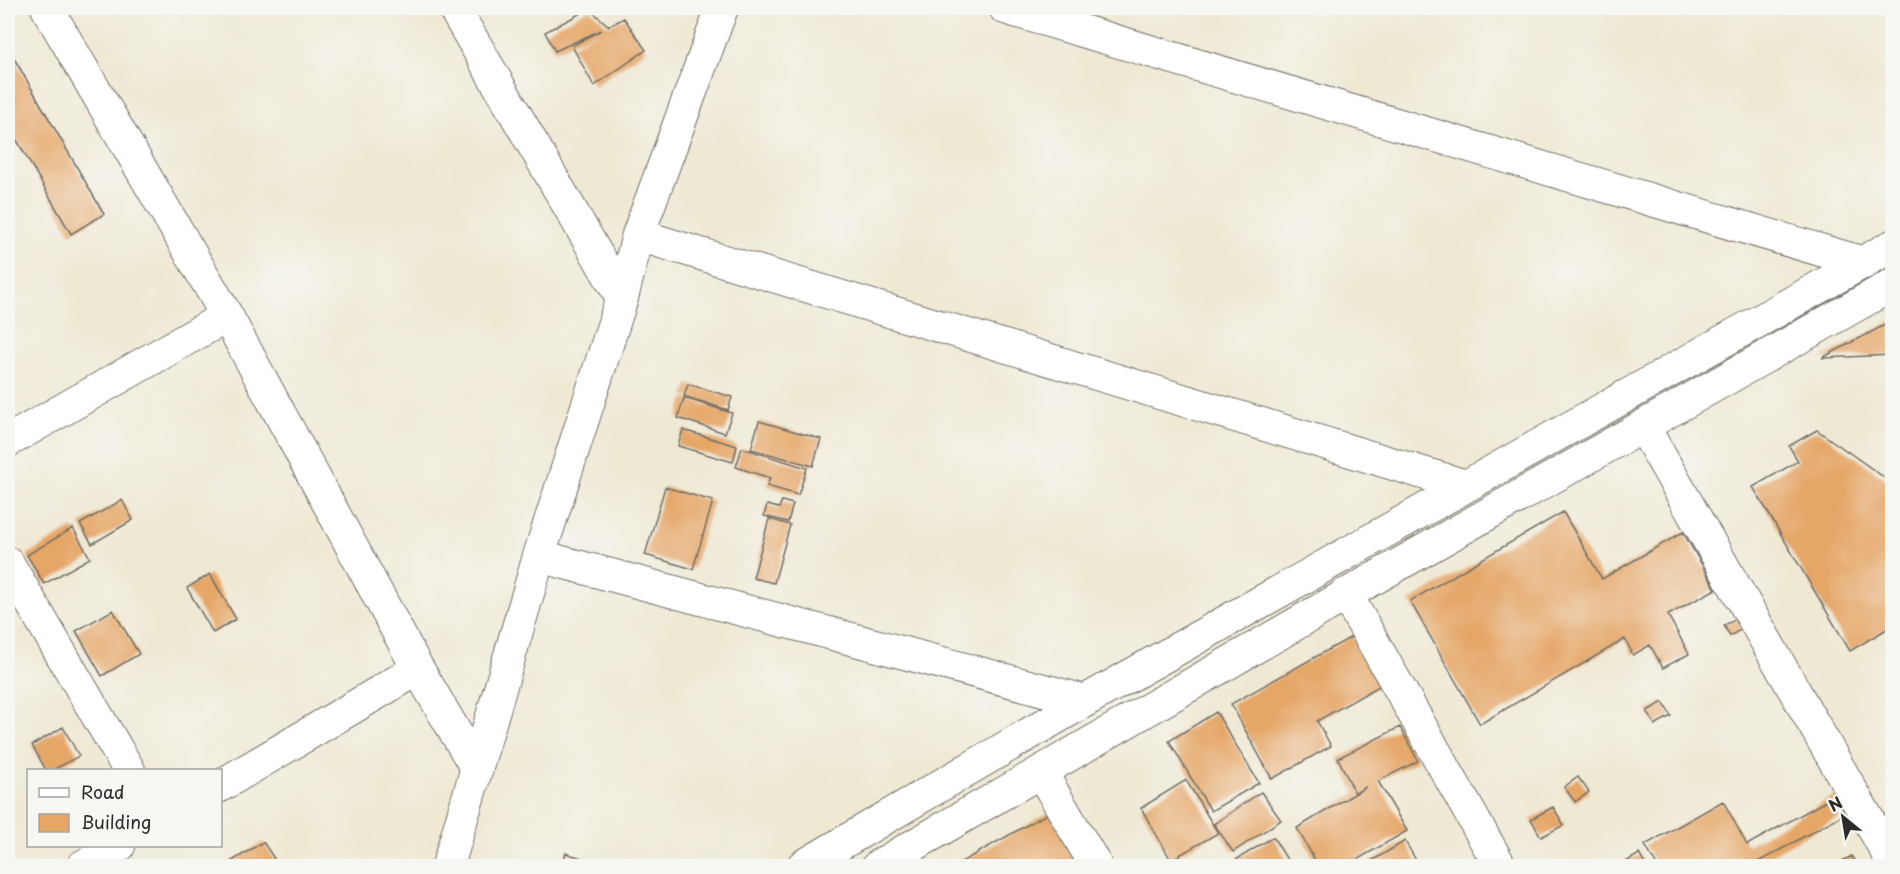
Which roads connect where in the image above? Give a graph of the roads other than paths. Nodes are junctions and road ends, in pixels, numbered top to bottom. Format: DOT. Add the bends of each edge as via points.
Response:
graph roads {
  1 [pos="47,8"];
  2 [pos="454,8"];
  3 [pos="722,8"];
  4 [pos="1005,8"];
  5 [pos="638,236"];
  6 [pos="1893,246"];
  7 [pos="1864,263"];
  8 [pos="1893,285"];
  9 [pos="622,298"];
  10 [pos="228,316"];
  11 [pos="1643,426"];
  12 [pos="8,441"];
  13 [pos="1466,486"];
  14 [pos="539,556"];
  15 [pos="8,563"];
  16 [pos="1346,594"];
  17 [pos="418,669"];
  18 [pos="1085,701"];
  19 [pos="128,769"];
  20 [pos="477,769"];
  21 [pos="1041,772"];
  22 [pos="222,785"];
  23 [pos="117,847"];
  24 [pos="1893,861"];
  25 [pos="83,867"];
  26 [pos="448,867"];
  27 [pos="802,867"];
  28 [pos="878,867"];
  29 [pos="1096,867"];
  30 [pos="1500,867"];
  1 -- 10 [label="street"];
  2 -- 9 [label="street"];
  3 -- 5 [label="street"];
  4 -- 7 [label="street"];
  5 -- 9 [label="street"];
  5 -- 13 [label="street"];
  6 -- 7 [label="street"];
  7 -- 13 [label="street"];
  8 -- 11 [label="street"];
  9 -- 14 [label="street"];
  10 -- 12 [label="street"];
  10 -- 17 [label="street"];
  11 -- 16 [label="street"];
  11 -- 24 [label="street"];
  13 -- 18 [label="street"];
  14 -- 18 [label="street"];
  14 -- 20 [label="street"];
  15 -- 19 [label="street"];
  16 -- 21 [label="street"];
  16 -- 30 [label="street"];
  17 -- 20 [label="street"];
  17 -- 22 [label="street"];
  18 -- 27 [label="street"];
  20 -- 26 [label="street"];
  21 -- 28 [label="street"];
  21 -- 29 [label="street"];
  23 -- 25 [label="street"];
}
